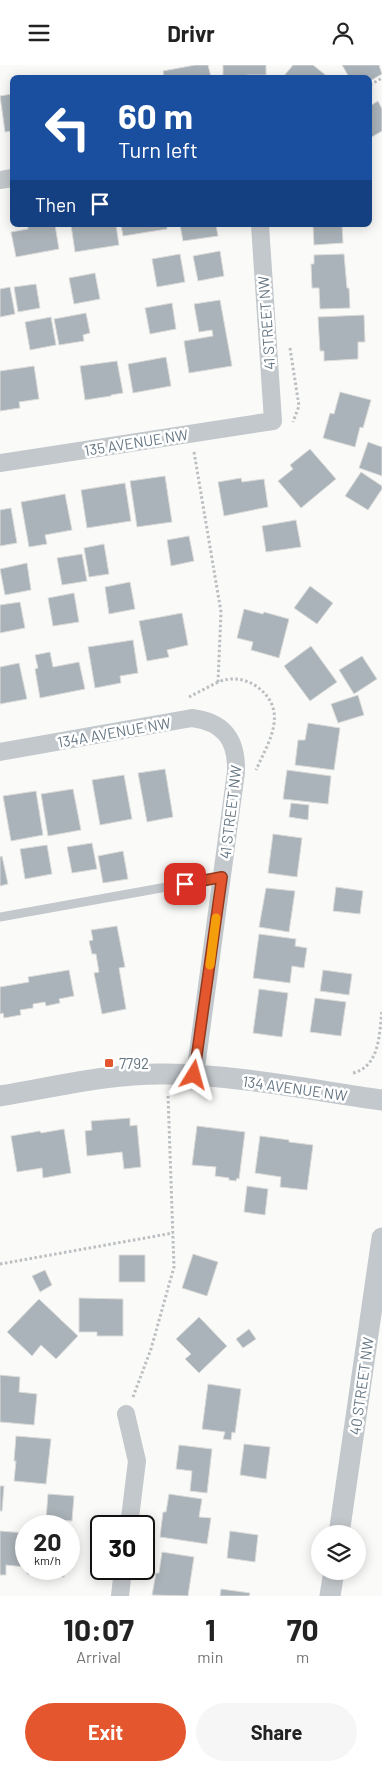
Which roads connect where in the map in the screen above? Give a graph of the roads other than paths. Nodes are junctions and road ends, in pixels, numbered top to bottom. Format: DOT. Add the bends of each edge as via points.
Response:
graph roads {
  1 [pos="260,227"];
  2 [pos="273,421"];
  3 [pos="0,463"];
  4 [pos="225,731"];
  5 [pos="0,752"];
  6 [pos="222,877"];
  7 [pos="0,917"];
  8 [pos="194,1075"];
  9 [pos="0,1096"];
  10 [pos="382,1100"];
  11 [pos="382,1238"];
  12 [pos="126,1413"];
  13 [pos="130,1515"];
  14 [pos="340,1525"];
  15 [pos="122,1580"];
  16 [pos="333,1580"];
  17 [pos="120,1596"];
  18 [pos="330,1596"];
  1 -- 2 [label="street, 41 STREET NW"];
  2 -- 3 [label="street, 135 AVENUE NW"];
  4 -- 5 [label="street, 134A AVENUE NW" via="205,720 192,718"];
  4 -- 6 [label="street, 41 STREET NW" via="237,760"];
  6 -- 7 [label="lane"];
  6 -- 8 [label="street, 41 STREET NW"];
  8 -- 9 [label="street, 134 AVENUE NW" via="123,1076"];
  8 -- 10 [label="street, 134 AVENUE NW"];
  11 -- 14 [label="street, 40 STREET NW"];
  12 -- 13 [label="street" via="137,1461"];
  15 -- 17 [label="street"];
  16 -- 18 [label="street"];
}
